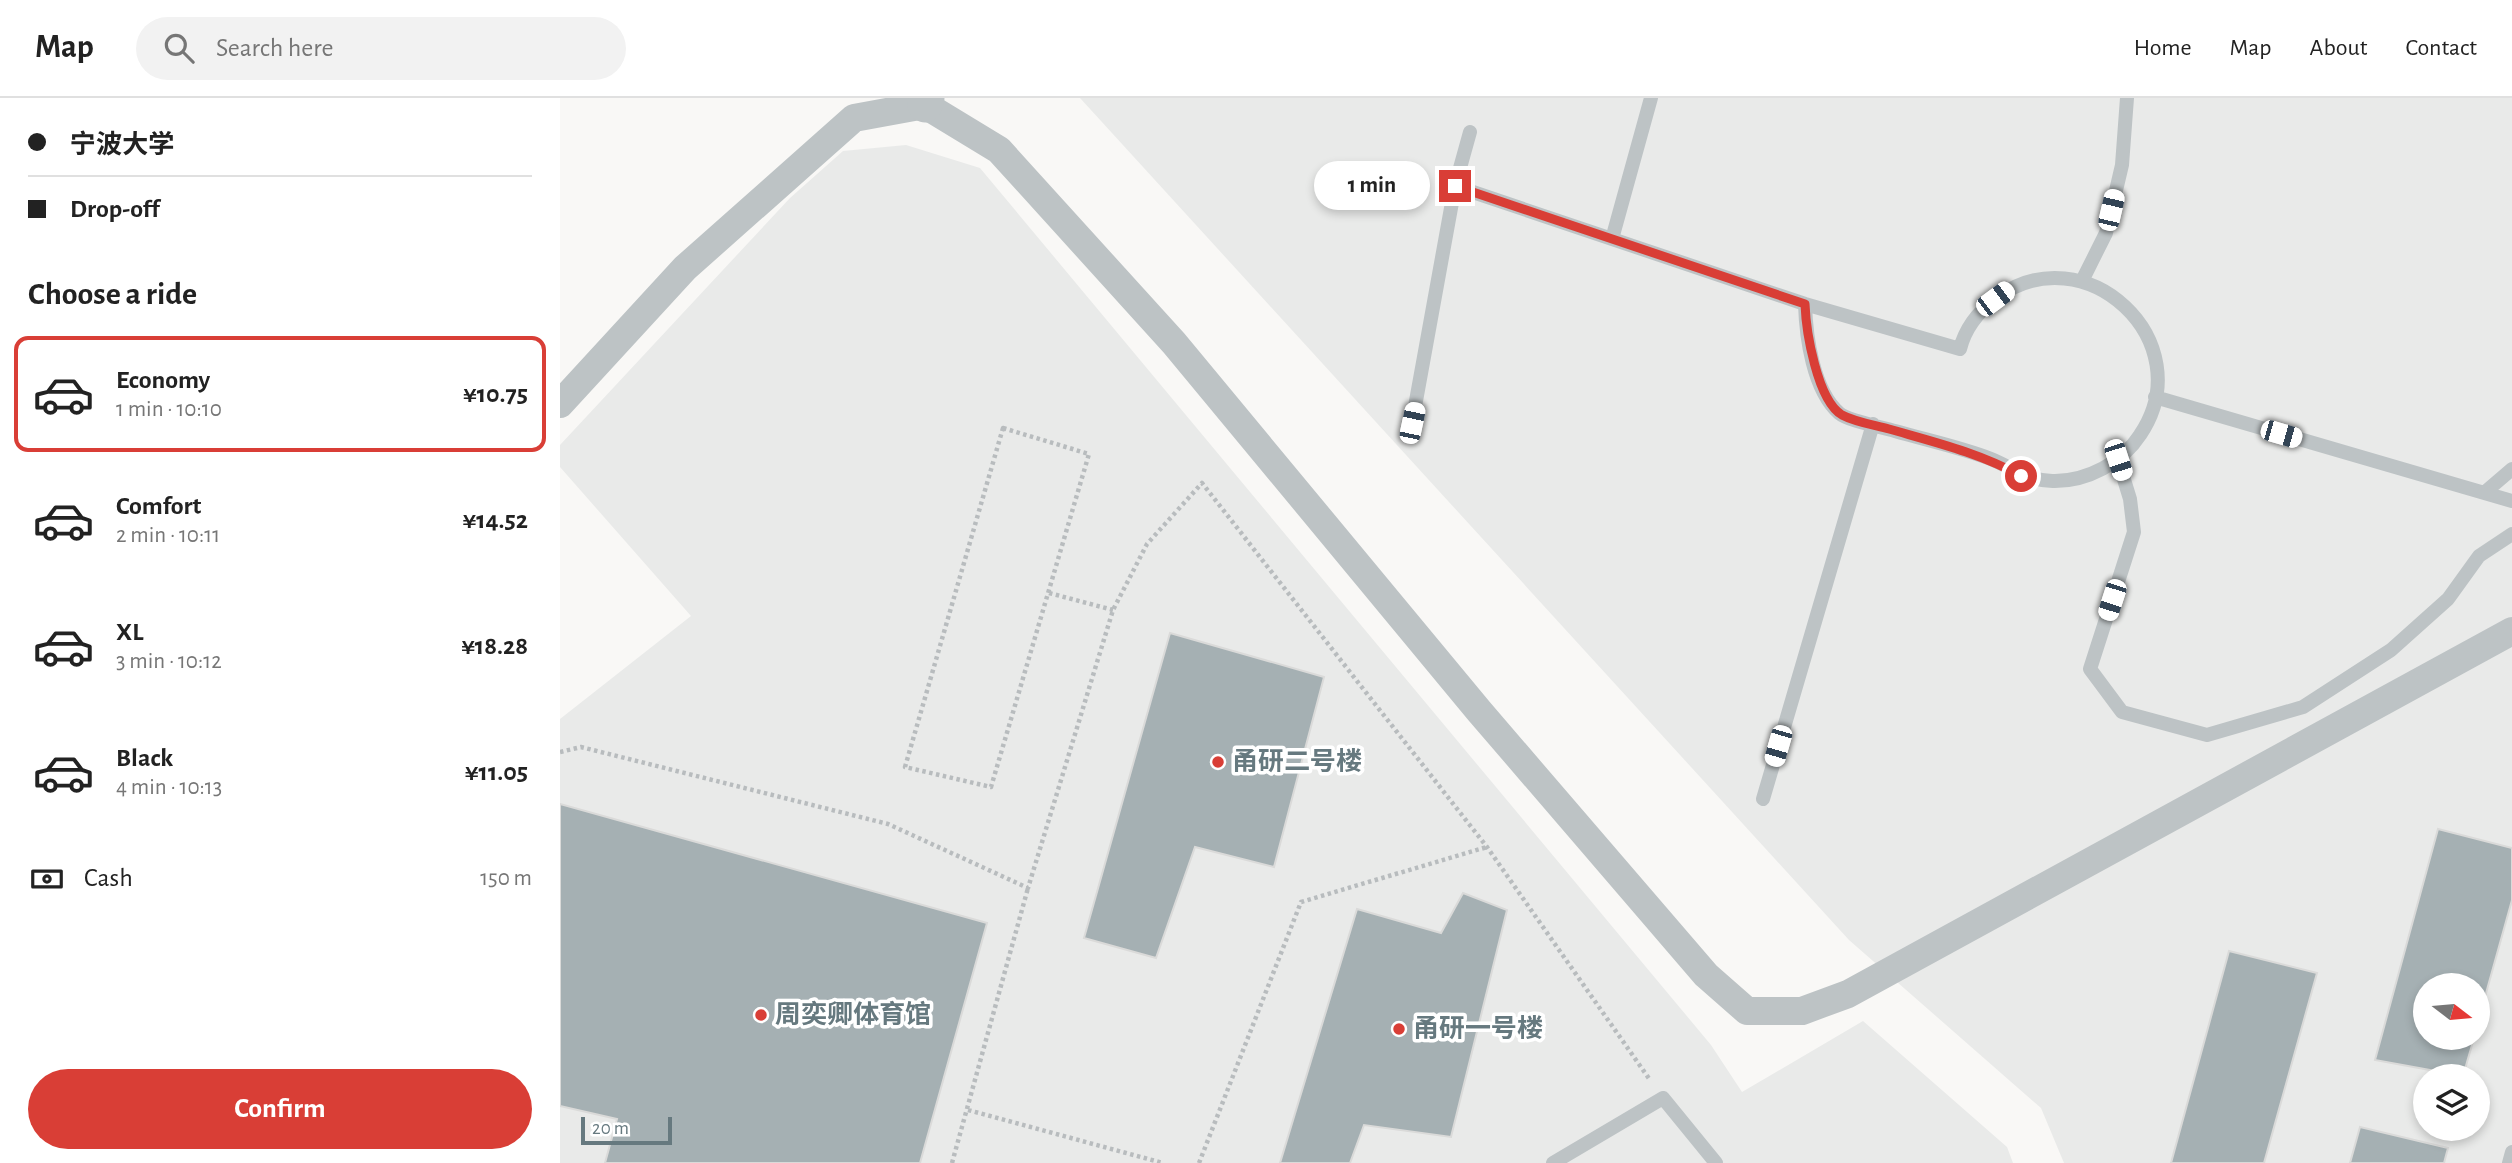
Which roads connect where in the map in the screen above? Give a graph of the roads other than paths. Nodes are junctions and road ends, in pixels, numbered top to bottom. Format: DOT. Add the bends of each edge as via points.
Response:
graph roads {
  1 [pos="1651,98"];
  2 [pos="2127,98"];
  3 [pos="926,102"];
  4 [pos="1470,132"];
  5 [pos="1455,186"];
  6 [pos="1612,239"];
  7 [pos="2082,281"];
  8 [pos="1805,304"];
  9 [pos="2155,397"];
  10 [pos="560,404"];
  11 [pos="1412,423"];
  12 [pos="1873,424"];
  13 [pos="2118,460"];
  14 [pos="2512,469"];
  15 [pos="2484,493"];
  16 [pos="2512,500"];
  17 [pos="2512,534"];
  18 [pos="2512,631"];
  19 [pos="1763,800"];
  20 [pos="2512,1152"];
  21 [pos="1553,1163"];
  22 [pos="1716,1163"];
  23 [pos="2509,1163"];
  1 -- 6 [label="lane"];
  2 -- 7 [label="lane" via="2122,165 2106,233"];
  3 -- 10 [label="street" via="854,118 685,268"];
  3 -- 18 [label="street" via="999,150 1174,343 1479,711 1706,975 1747,1011 1802,1011 1848,994"];
  4 -- 5 [label="lane"];
  5 -- 6 [label="lane"];
  5 -- 11 [label="lane"];
  6 -- 8 [label="lane"];
  7 -- 8 [label="lane" via="2040,278 2008,289 1981,309 1960,349"];
  7 -- 9 [label="lane" via="2105,289 2131,310 2149,338 2157,371"];
  8 -- 12 [label="lane" via="1824,390 1840,414"];
  9 -- 13 [label="lane" via="2141,435"];
  9 -- 15 [label="lane"];
  12 -- 13 [label="lane" via="1992,459 2021,476 2055,481 2088,476"];
  12 -- 19 [label="lane"];
  13 -- 17 [label="lane" via="2134,532 2090,669 2122,712 2207,735 2302,707 2380,657 2448,599 2479,556"];
  14 -- 15 [label="lane"];
  15 -- 16 [label="lane"];
  20 -- 23 [label="lane"];
  21 -- 22 [label="lane" via="1663,1098"];
}
